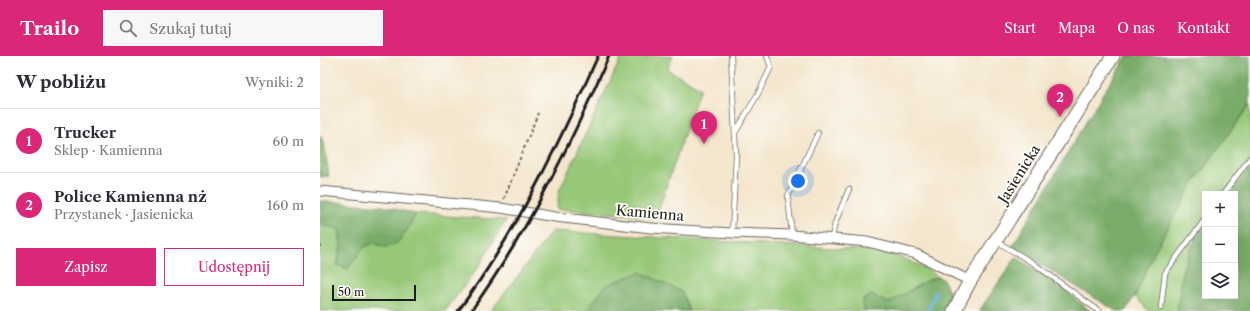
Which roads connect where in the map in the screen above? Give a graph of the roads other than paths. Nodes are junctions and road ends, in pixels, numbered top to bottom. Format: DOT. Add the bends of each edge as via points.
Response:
graph roads {
  1 [pos="731,56"];
  2 [pos="767,56"];
  3 [pos="1111,57"];
  4 [pos="735,133"];
  5 [pos="818,133"];
  6 [pos="1250,158"];
  7 [pos="849,189"];
  8 [pos="320,191"];
  9 [pos="1225,191"];
  10 [pos="1202,223"];
  11 [pos="732,233"];
  12 [pos="792,235"];
  13 [pos="832,237"];
  14 [pos="996,241"];
  15 [pos="970,281"];
  16 [pos="1161,308"];
  17 [pos="954,311"];
  18 [pos="1099,311"];
  1 -- 4 [label="lane"];
  2 -- 4 [label="lane" via="771,67"];
  3 -- 14 [label="main road, Jasienicka"];
  4 -- 11 [label="lane"];
  5 -- 12 [label="lane" via="788,196"];
  6 -- 9 [label="lane"];
  7 -- 13 [label="lane"];
  8 -- 11 [label="street, Kamienna" via="501,208 644,227"];
  10 -- 16 [label="lane" via="1165,273"];
  11 -- 12 [label="street, Kamienna"];
  12 -- 13 [label="street, Kamienna"];
  13 -- 15 [label="street, Kamienna" via="890,246 916,254"];
  14 -- 15 [label="main road, Jasienicka"];
  14 -- 18 [label="lane" via="1034,263"];
  15 -- 17 [label="main road, Jasienicka"];
}
